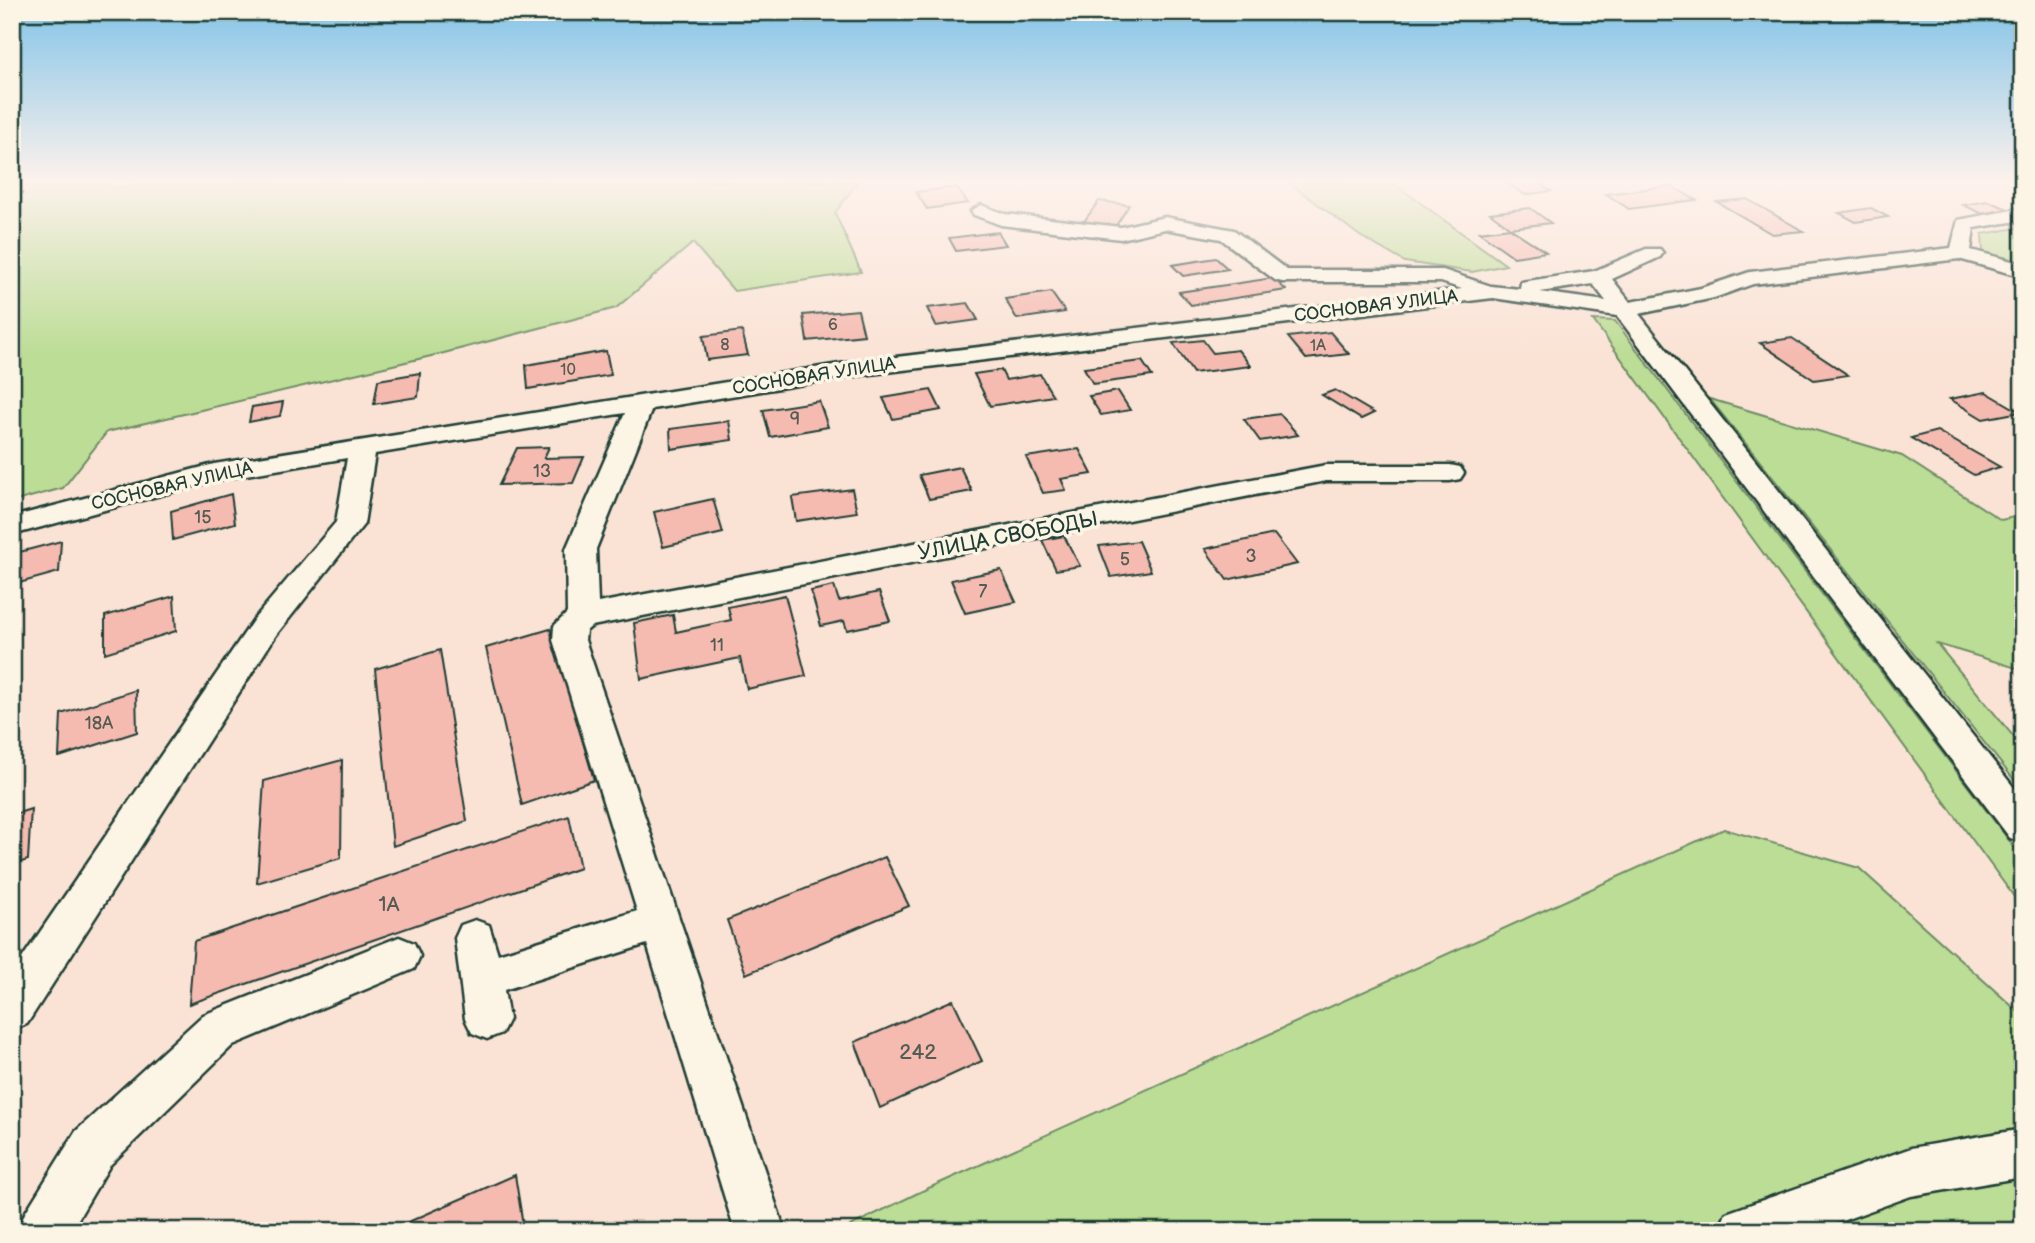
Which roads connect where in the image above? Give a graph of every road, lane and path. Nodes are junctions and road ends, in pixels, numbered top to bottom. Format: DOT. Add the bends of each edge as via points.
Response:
graph roads {
  1 [pos="1234,239"];
  2 [pos="1962,239"];
  3 [pos="1653,253"];
  4 [pos="1960,253"];
  5 [pos="2023,271"];
  6 [pos="1599,277"];
  7 [pos="1493,292"];
  8 [pos="1624,310"];
  9 [pos="642,403"];
  10 [pos="362,450"];
  11 [pos="1450,473"];
  12 [pos="12,526"];
  13 [pos="577,622"];
  14 [pos="2023,827"];
  15 [pos="660,922"];
  16 [pos="399,956"];
  17 [pos="12,1010"];
  18 [pos="487,1019"];
  19 [pos="2023,1153"];
  20 [pos="43,1231"];
  21 [pos="760,1231"];
  22 [pos="1744,1231"];
  1 -- 7 [label="street" via="1282,276 1443,276"];
  2 -- 4 [label="street"];
  3 -- 6 [label="street"];
  4 -- 5 [label="street"];
  4 -- 8 [label="street, СОСНОВАЯ УЛИЦА" via="1750,278 1706,293"];
  6 -- 7 [label="street"];
  6 -- 8 [label="street"];
  7 -- 8 [label="street, СОСНОВАЯ УЛИЦА"];
  7 -- 9 [label="street, СОСНОВАЯ УЛИЦА" via="846,370"];
  8 -- 14 [label="street"];
  9 -- 10 [label="street, СОСНОВАЯ УЛИЦА"];
  9 -- 13 [label="street" via="581,549"];
  10 -- 12 [label="street, СОСНОВАЯ УЛИЦА" via="214,472"];
  10 -- 17 [label="street" via="350,524 265,627"];
  11 -- 13 [label="street, УЛИЦА СВОБОДЫ" via="1326,473"];
  13 -- 15 [label="street" via="569,640"];
  15 -- 18 [label="street" via="478,958"];
  15 -- 21 [label="street"];
  16 -- 20 [label="street" via="218,1030 93,1149"];
  19 -- 22 [label="street" via="1911,1172"];
}
